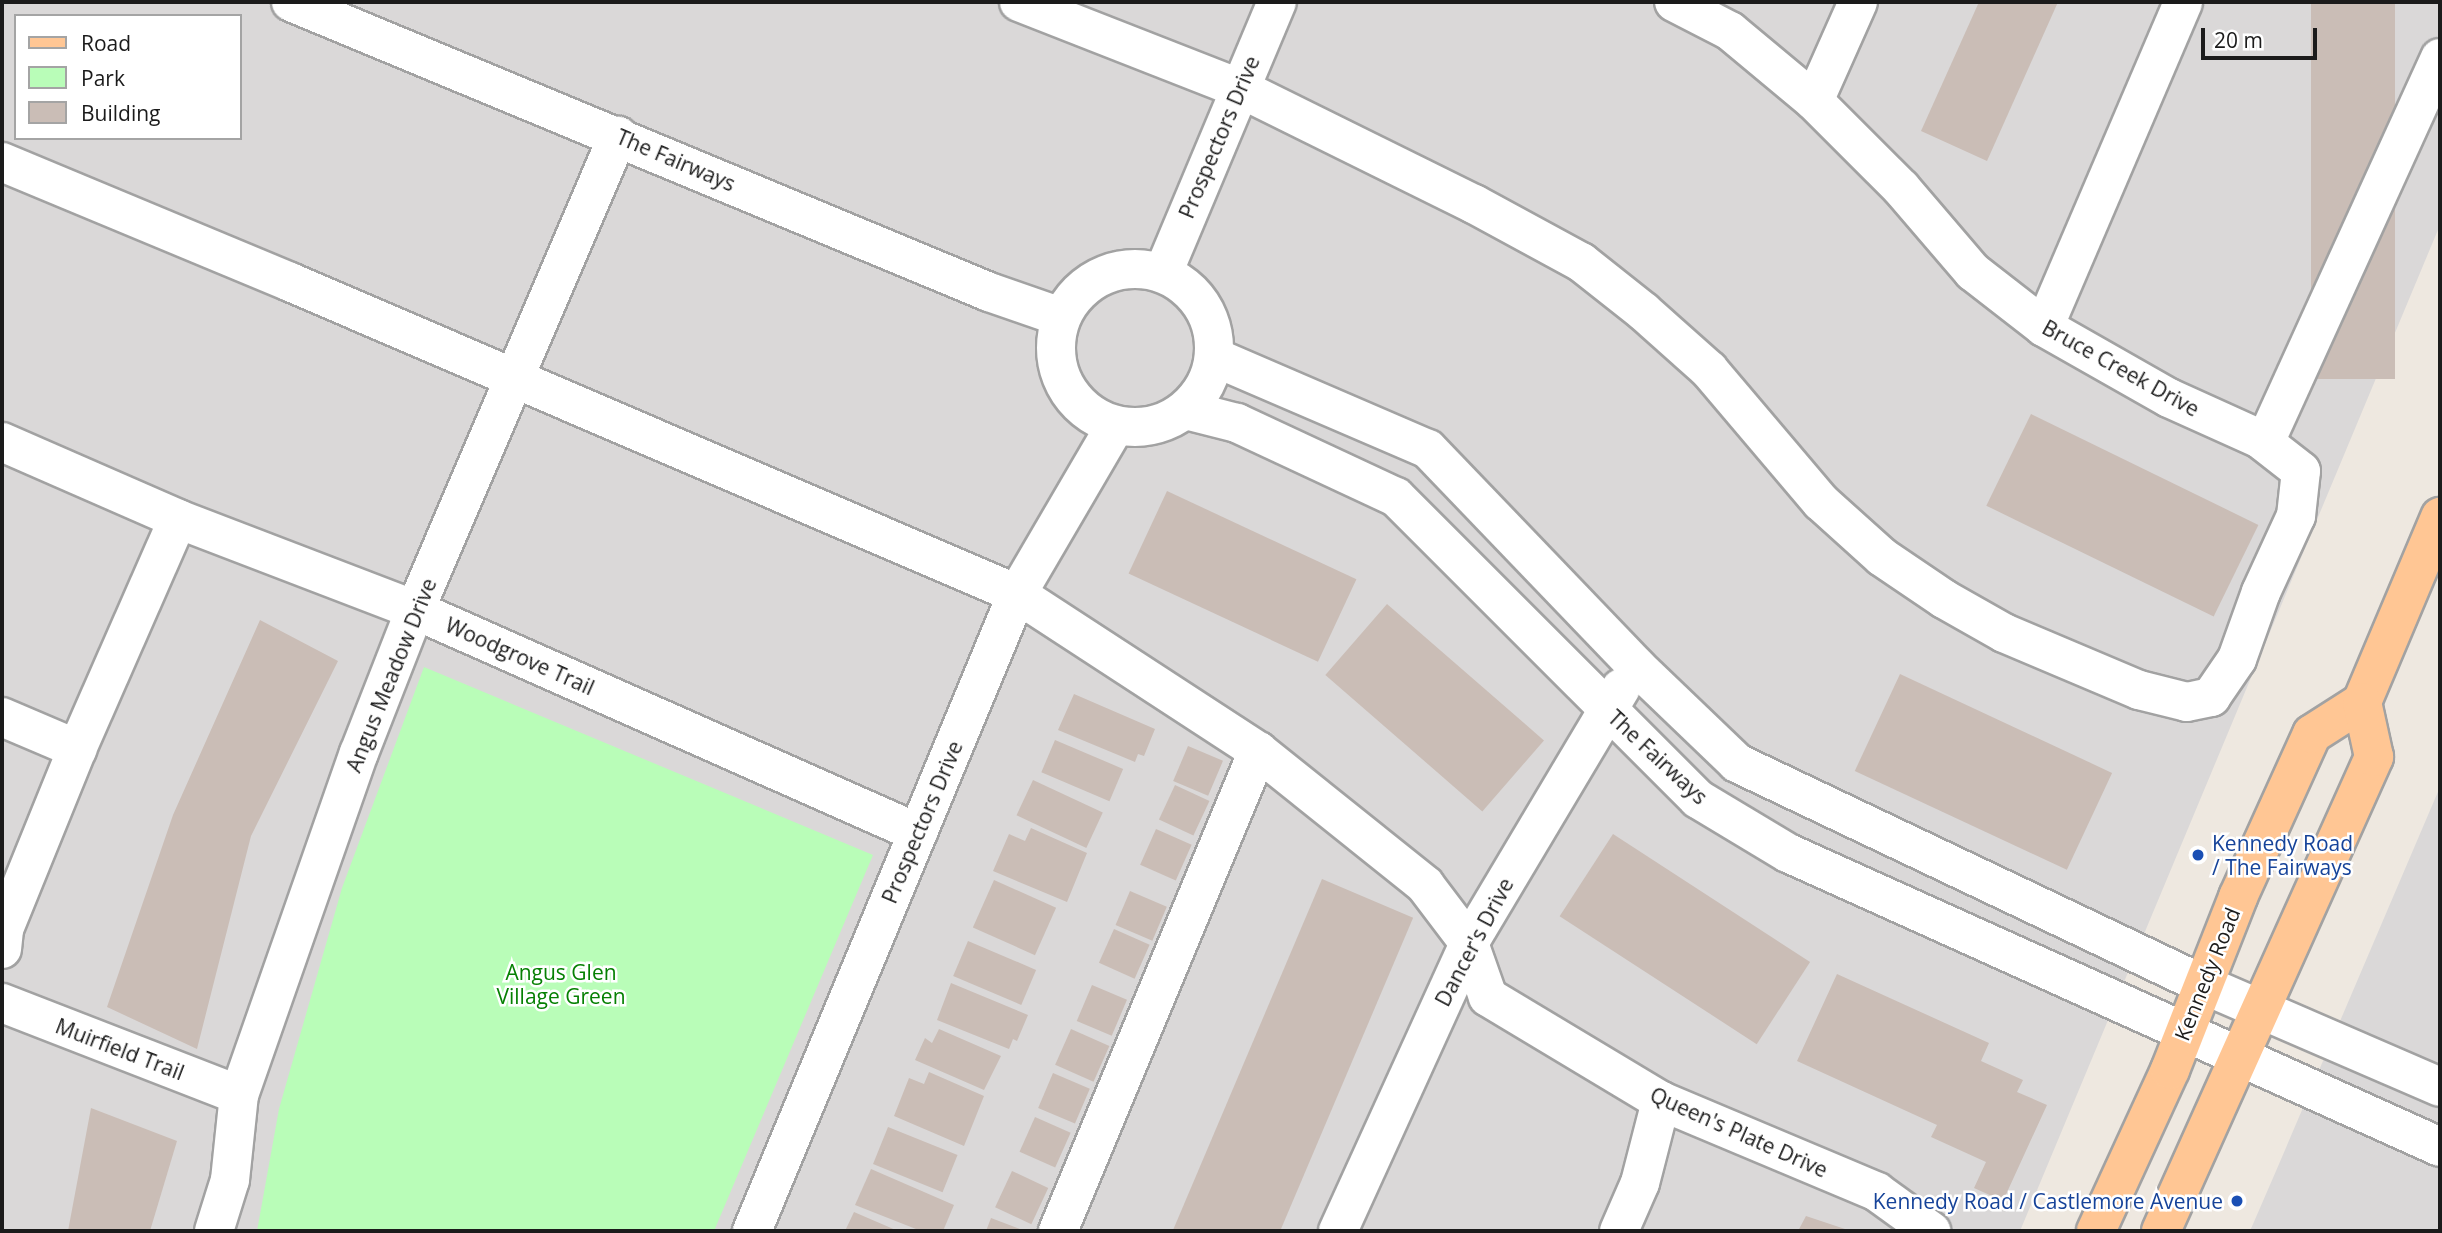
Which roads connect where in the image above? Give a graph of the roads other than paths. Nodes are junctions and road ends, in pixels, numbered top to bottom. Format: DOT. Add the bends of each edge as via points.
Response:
graph roads {
  1 [pos="290,2"];
  2 [pos="1019,2"];
  3 [pos="1277,2"];
  4 [pos="1675,2"];
  5 [pos="1858,2"];
  6 [pos="2183,2"];
  7 [pos="2440,58"];
  8 [pos="1239,88"];
  9 [pos="1814,101"];
  10 [pos="618,136"];
  11 [pos="2,162"];
  12 [pos="1163,273"];
  13 [pos="1061,317"];
  14 [pos="2044,327"];
  15 [pos="1214,358"];
  16 [pos="516,379"];
  17 [pos="1186,410"];
  18 [pos="1115,426"];
  19 [pos="2,442"];
  20 [pos="2264,442"];
  21 [pos="2440,517"];
  22 [pos="178,519"];
  23 [pos="1017,594"];
  24 [pos="415,610"];
  25 [pos="1636,666"];
  26 [pos="2362,702"];
  27 [pos="1607,709"];
  28 [pos="2,718"];
  29 [pos="77,749"];
  30 [pos="1258,751"];
  31 [pos="918,832"];
  32 [pos="1469,943"];
  33 [pos="2,949"];
  34 [pos="2202,984"];
  35 [pos="2,1003"];
  36 [pos="2260,1007"];
  37 [pos="2183,1033"];
  38 [pos="2241,1056"];
  39 [pos="2440,1087"];
  40 [pos="239,1095"];
  41 [pos="1661,1101"];
  42 [pos="2440,1147"];
  43 [pos="214,1231"];
  44 [pos="752,1231"];
  45 [pos="1058,1231"];
  46 [pos="1338,1231"];
  47 [pos="1619,1231"];
  48 [pos="1931,1231"];
  49 [pos="2096,1231"];
  50 [pos="2161,1231"];
  1 -- 10 [label="street, The Fairways"];
  2 -- 8 [label="street"];
  3 -- 8 [label="street, Prospectors Drive"];
  4 -- 9 [label="street, Bruce Creek Drive" via="1730,31"];
  5 -- 9 [label="street"];
  6 -- 14 [label="street"];
  7 -- 20 [label="street"];
  8 -- 12 [label="street, Prospectors Drive"];
  8 -- 20 [label="street, Bruce Creek Drive" via="1581,262 1709,370 1822,502 1882,557 2004,633 2139,690 2187,702 2211,697 2237,659 2296,516 2301,471"];
  9 -- 14 [label="street, Bruce Creek Drive" via="1901,188 1973,272"];
  10 -- 13 [label="street, The Fairways" via="989,292"];
  10 -- 16 [label="street, Angus Meadow Drive"];
  11 -- 16 [label="street, Queen's Plate Drive"];
  12 -- 13 [label="street" via="1119,269 1098,276 1080,289"];
  12 -- 15 [label="street" via="1192,292 1211,322"];
  13 -- 18 [label="street" via="1055,341 1060,378 1082,408"];
  14 -- 20 [label="street, Bruce Creek Drive" via="2169,398"];
  15 -- 17 [label="street" via="1203,389"];
  15 -- 25 [label="street" via="1428,449"];
  16 -- 23 [label="street, Queen's Plate Drive"];
  16 -- 24 [label="street, Angus Meadow Drive"];
  17 -- 18 [label="street" via="1140,428"];
  17 -- 27 [label="street, The Fairways" via="1237,423 1396,497"];
  18 -- 23 [label="street, Prospectors Drive"];
  19 -- 22 [label="street, Woodgrove Trail"];
  21 -- 26 [label="main road"];
  22 -- 24 [label="street, Woodgrove Trail"];
  22 -- 29 [label="street"];
  23 -- 30 [label="street, Queen's Plate Drive"];
  23 -- 31 [label="street, Prospectors Drive"];
  24 -- 31 [label="street, Woodgrove Trail"];
  24 -- 40 [label="street, Angus Meadow Drive" via="327,842"];
  25 -- 27 [label="street, Dancer's Drive"];
  25 -- 34 [label="street" via="1737,763"];
  26 -- 34 [label="main road, Kennedy Road" via="2312,734"];
  26 -- 36 [label="main road" via="2374,757"];
  27 -- 32 [label="street, Dancer's Drive"];
  27 -- 37 [label="street, The Fairways" via="1698,799 1788,853"];
  28 -- 29 [label="street"];
  29 -- 33 [label="street" via="4,929"];
  30 -- 32 [label="street, Queen's Plate Drive" via="1425,885"];
  30 -- 45 [label="street"];
  31 -- 44 [label="street, Prospectors Drive"];
  32 -- 41 [label="street, Queen's Plate Drive" via="1488,997"];
  32 -- 46 [label="street, Dancer's Drive"];
  34 -- 36 [label="street"];
  34 -- 37 [label="main road, Kennedy Road"];
  35 -- 40 [label="street, Muirfield Trail"];
  36 -- 38 [label="main road"];
  36 -- 39 [label="street"];
  37 -- 38 [label="street, The Fairways"];
  37 -- 49 [label="main road, Kennedy Road"];
  38 -- 42 [label="street, The Fairways"];
  38 -- 50 [label="main road"];
  40 -- 43 [label="street, Angus Meadow Drive" via="230,1180"];
  41 -- 47 [label="street" via="1640,1183"];
  41 -- 48 [label="street, Queen's Plate Drive" via="1877,1192"];
}
